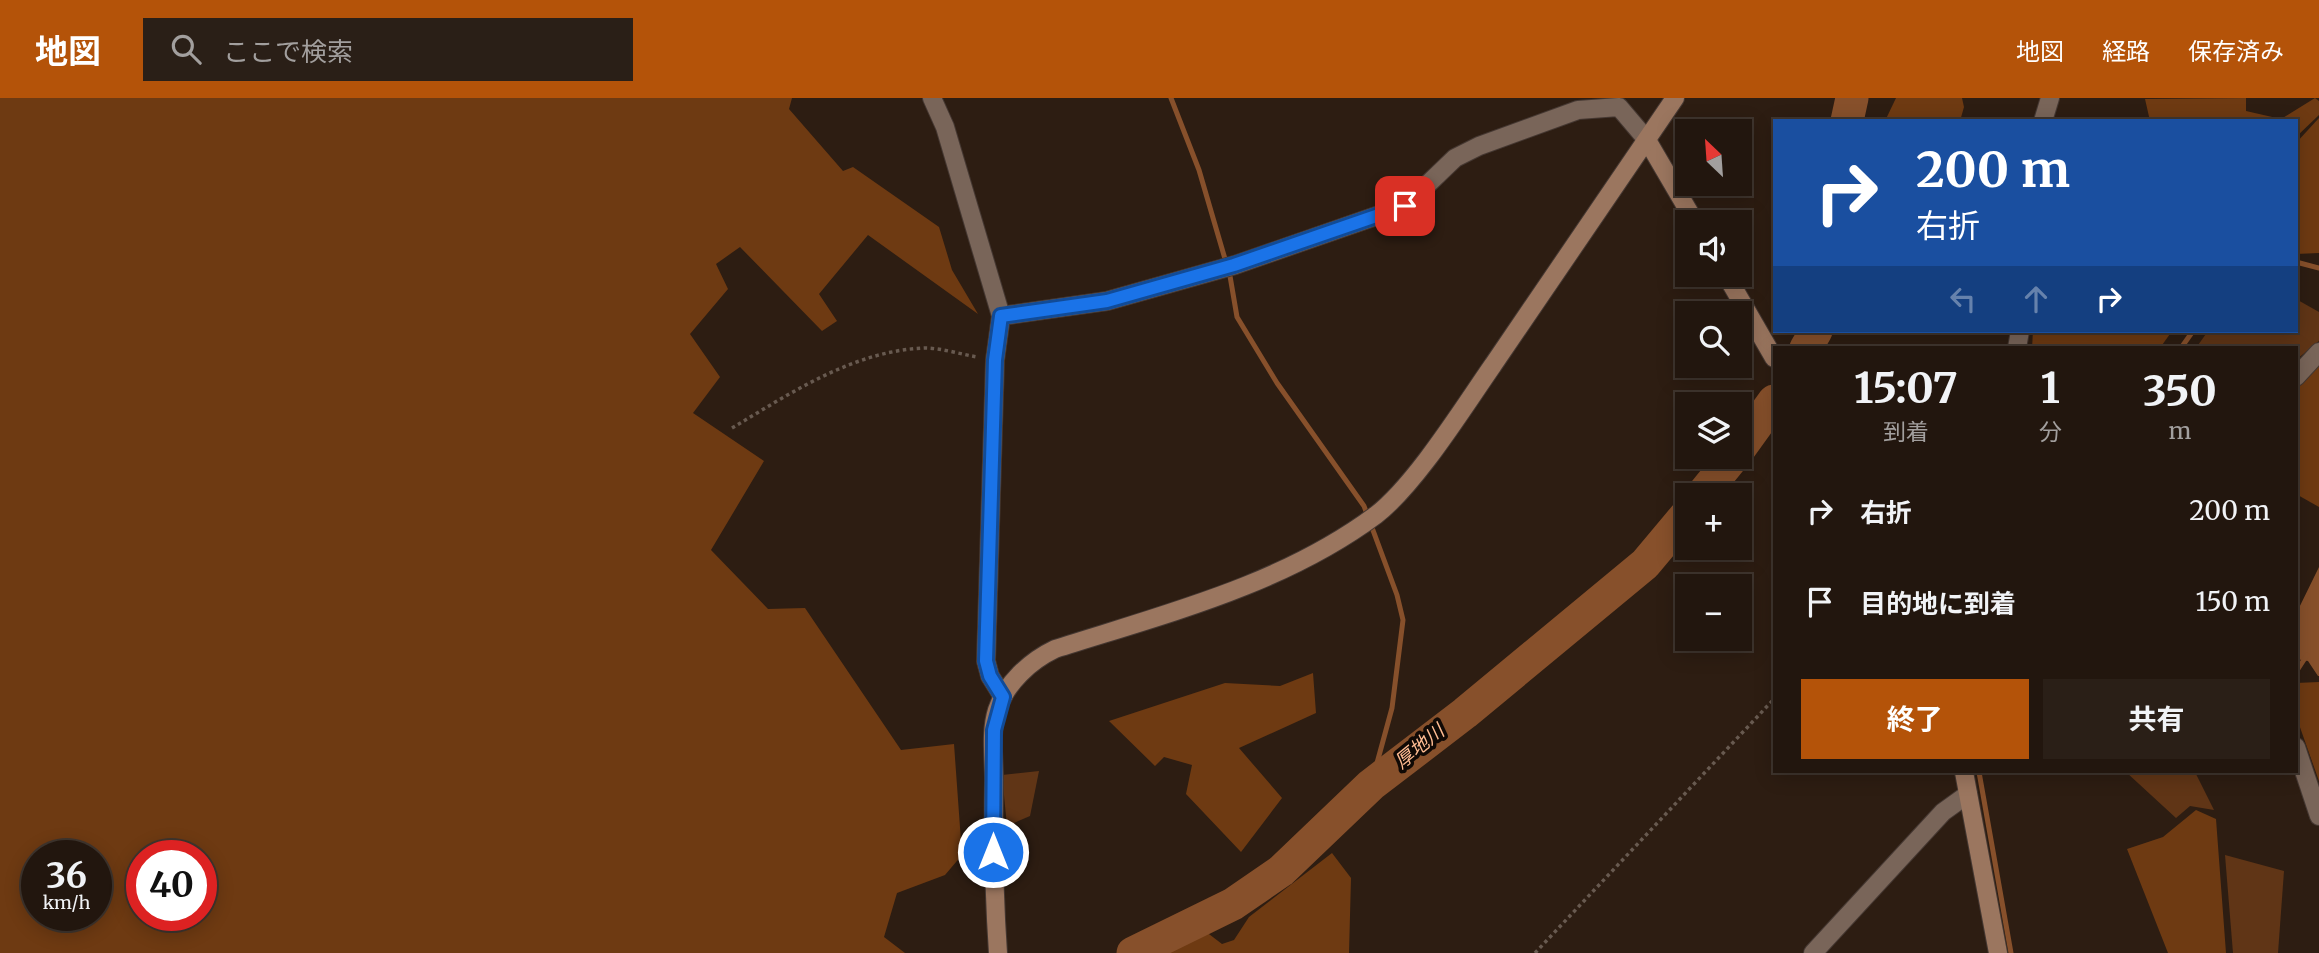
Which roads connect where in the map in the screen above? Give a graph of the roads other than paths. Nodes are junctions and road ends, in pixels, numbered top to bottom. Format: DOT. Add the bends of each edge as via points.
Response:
graph roads {
  1 [pos="932,98"];
  2 [pos="1675,98"];
  3 [pos="2050,98"];
  4 [pos="2044,119"];
  5 [pos="1647,140"];
  6 [pos="1688,210"];
  7 [pos="1733,287"];
  8 [pos="1001,316"];
  9 [pos="2319,352"];
  10 [pos="1773,356"];
  11 [pos="2298,375"];
  12 [pos="1003,697"];
  13 [pos="2298,753"];
  14 [pos="1964,773"];
  15 [pos="1968,794"];
  16 [pos="2319,816"];
  17 [pos="998,953"];
  18 [pos="1813,953"];
  19 [pos="1998,953"];
  1 -- 8 [label="street"];
  2 -- 5 [label="street"];
  3 -- 4 [label="street"];
  5 -- 6 [label="street"];
  5 -- 8 [label="street" via="1619,107 1578,110 1455,158 1405,206 1227,267 1107,301"];
  5 -- 12 [label="street" via="1454,421 1394,498 1292,568 1055,649 1036,659"];
  7 -- 10 [label="street"];
  8 -- 12 [label="street" via="995,360 986,661"];
  9 -- 11 [label="street"];
  12 -- 17 [label="street" via="994,730 993,877"];
  13 -- 16 [label="street"];
  14 -- 15 [label="street"];
  15 -- 18 [label="street" via="1943,812"];
  15 -- 19 [label="street"];
}
